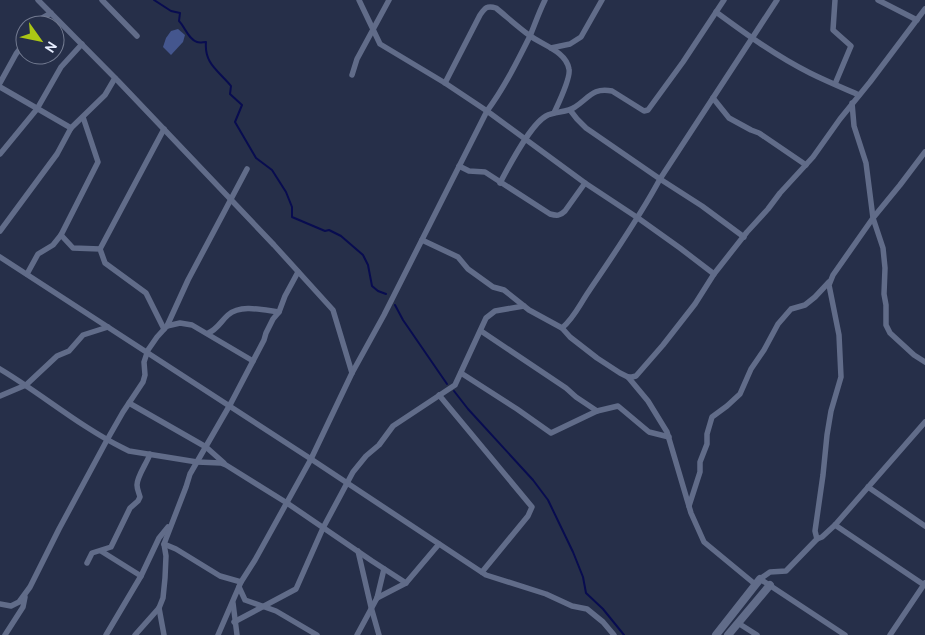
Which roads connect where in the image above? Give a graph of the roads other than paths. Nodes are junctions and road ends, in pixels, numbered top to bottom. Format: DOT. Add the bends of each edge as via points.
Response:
graph roads {
  1 [pos="38,0"];
  2 [pos="102,0"];
  3 [pos="359,0"];
  4 [pos="389,0"];
  5 [pos="545,0"];
  6 [pos="602,0"];
  7 [pos="724,0"];
  8 [pos="778,0"];
  9 [pos="835,0"];
  10 [pos="878,0"];
  11 [pos="925,9"];
  12 [pos="716,12"];
  13 [pos="51,13"];
  14 [pos="48,15"];
  15 [pos="917,20"];
  16 [pos="373,30"];
  17 [pos="137,36"];
  18 [pos="530,36"];
  19 [pos="752,39"];
  20 [pos="82,44"];
  21 [pos="551,48"];
  22 [pos="15,56"];
  23 [pos="352,75"];
  24 [pos="115,78"];
  25 [pos="0,83"];
  26 [pos="445,83"];
  27 [pos="835,84"];
  28 [pos="0,87"];
  29 [pos="859,95"];
  30 [pos="713,98"];
  31 [pos="852,104"];
  32 [pos="37,109"];
  33 [pos="570,110"];
  34 [pos="487,111"];
  35 [pos="554,113"];
  36 [pos="83,117"];
  37 [pos="71,128"];
  38 [pos="164,130"];
  39 [pos="525,140"];
  40 [pos="925,152"];
  41 [pos="0,154"];
  42 [pos="806,165"];
  43 [pos="459,166"];
  44 [pos="246,169"];
  45 [pos="660,179"];
  46 [pos="500,183"];
  47 [pos="585,183"];
  48 [pos="231,199"];
  49 [pos="638,218"];
  50 [pos="873,218"];
  51 [pos="0,231"];
  52 [pos="61,235"];
  53 [pos="744,237"];
  54 [pos="422,240"];
  55 [pos="100,249"];
  56 [pos="0,257"];
  57 [pos="298,272"];
  58 [pos="27,274"];
  59 [pos="714,274"];
  60 [pos="831,280"];
  61 [pos="524,306"];
  62 [pos="279,312"];
  63 [pos="108,327"];
  64 [pos="165,328"];
  65 [pos="562,328"];
  66 [pos="481,331"];
  67 [pos="208,333"];
  68 [pos="147,353"];
  69 [pos="253,361"];
  70 [pos="925,362"];
  71 [pos="0,370"];
  72 [pos="352,373"];
  73 [pos="461,373"];
  74 [pos="628,377"];
  75 [pos="26,385"];
  76 [pos="439,395"];
  77 [pos="0,396"];
  78 [pos="129,402"];
  79 [pos="229,406"];
  80 [pos="597,411"];
  81 [pos="925,422"];
  82 [pos="669,437"];
  83 [pos="107,440"];
  84 [pos="206,446"];
  85 [pos="150,454"];
  86 [pos="311,459"];
  87 [pos="197,462"];
  88 [pos="226,465"];
  89 [pos="346,483"];
  90 [pos="868,487"];
  91 [pos="287,503"];
  92 [pos="689,506"];
  93 [pos="173,521"];
  94 [pos="835,525"];
  95 [pos="925,526"];
  96 [pos="324,528"];
  97 [pos="817,538"];
  98 [pos="164,544"];
  99 [pos="439,544"];
  100 [pos="101,551"];
  101 [pos="358,551"];
  102 [pos="86,563"];
  103 [pos="384,569"];
  104 [pos="482,572"];
  105 [pos="141,576"];
  106 [pos="758,582"];
  107 [pos="406,583"];
  108 [pos="240,584"];
  109 [pos="925,584"];
  110 [pos="770,586"];
  111 [pos="25,594"];
  112 [pos="377,598"];
  113 [pos="232,601"];
  114 [pos="0,604"];
  115 [pos="264,607"];
  116 [pos="159,608"];
  117 [pos="371,609"];
  118 [pos="234,622"];
  119 [pos="738,623"];
  120 [pos="5,635"];
  121 [pos="106,635"];
  122 [pos="135,635"];
  123 [pos="164,635"];
  124 [pos="218,635"];
  125 [pos="237,635"];
  126 [pos="317,635"];
  127 [pos="357,635"];
  128 [pos="379,635"];
  129 [pos="614,635"];
  130 [pos="716,635"];
  131 [pos="728,635"];
  132 [pos="757,635"];
  133 [pos="845,635"];
  134 [pos="890,635"];
  1 -- 13 [label="street"];
  2 -- 17 [label="street"];
  3 -- 16 [label="street"];
  4 -- 16 [label="street"];
  5 -- 18 [label="street"];
  6 -- 21 [label="street" via="581,37 570,44"];
  7 -- 12 [label="street"];
  8 -- 19 [label="street"];
  9 -- 27 [label="street" via="833,30 852,46"];
  10 -- 15 [label="street"];
  11 -- 15 [label="street"];
  12 -- 19 [label="street"];
  12 -- 33 [label="street" via="648,110 641,110 606,90 591,94"];
  13 -- 14 [label="street"];
  13 -- 20 [label="street"];
  15 -- 29 [label="street"];
  16 -- 23 [label="street"];
  16 -- 26 [label="street" via="380,44"];
  18 -- 21 [label="street"];
  18 -- 26 [label="street" via="496,8 485,8"];
  18 -- 34 [label="street"];
  19 -- 27 [label="street"];
  19 -- 30 [label="street"];
  20 -- 24 [label="street"];
  20 -- 32 [label="street" via="61,67"];
  21 -- 35 [label="street" via="569,68 569,76"];
  22 -- 25 [label="street"];
  24 -- 36 [label="street" via="105,95"];
  24 -- 38 [label="street"];
  26 -- 34 [label="street"];
  27 -- 29 [label="street"];
  28 -- 32 [label="street"];
  29 -- 31 [label="street"];
  30 -- 42 [label="street" via="729,118 759,133"];
  30 -- 45 [label="street"];
  31 -- 42 [label="street"];
  31 -- 50 [label="street" via="854,126 866,163"];
  32 -- 37 [label="street"];
  32 -- 41 [label="street"];
  33 -- 35 [label="street"];
  33 -- 45 [label="street" via="586,128"];
  34 -- 39 [label="street"];
  34 -- 43 [label="street"];
  35 -- 39 [label="street" via="539,121"];
  36 -- 37 [label="street"];
  36 -- 52 [label="street" via="98,162"];
  37 -- 51 [label="street" via="57,154"];
  38 -- 48 [label="street"];
  38 -- 55 [label="street"];
  39 -- 46 [label="street"];
  39 -- 47 [label="street"];
  40 -- 50 [label="street"];
  42 -- 53 [label="street"];
  43 -- 46 [label="street" via="485,172"];
  43 -- 54 [label="street"];
  44 -- 48 [label="street"];
  45 -- 49 [label="street"];
  45 -- 53 [label="street"];
  46 -- 47 [label="street" via="557,216 565,211"];
  47 -- 49 [label="street"];
  48 -- 57 [label="street"];
  48 -- 64 [label="street"];
  49 -- 59 [label="street"];
  49 -- 65 [label="street" via="571,320"];
  50 -- 60 [label="street"];
  50 -- 70 [label="street" via="883,248 886,325 890,333"];
  52 -- 55 [label="street" via="73,248"];
  52 -- 58 [label="street" via="53,245 38,254"];
  53 -- 59 [label="street"];
  54 -- 61 [label="street" via="458,257 468,270 493,287 504,290"];
  54 -- 72 [label="street"];
  55 -- 64 [label="street" via="105,263 146,294"];
  56 -- 58 [label="street"];
  57 -- 62 [label="street"];
  57 -- 72 [label="street" via="333,310"];
  58 -- 63 [label="street"];
  59 -- 74 [label="street" via="663,345 636,376"];
  60 -- 92 [label="street" via="805,305 791,309 778,324 740,394 712,417"];
  60 -- 97 [label="street" via="841,378 827,434 814,531"];
  61 -- 65 [label="street"];
  61 -- 66 [label="street" via="495,311 486,318"];
  62 -- 67 [label="street" via="238,309"];
  62 -- 69 [label="street"];
  63 -- 68 [label="street"];
  63 -- 75 [label="street" via="83,335"];
  64 -- 67 [label="street" via="180,323"];
  64 -- 68 [label="street"];
  65 -- 74 [label="street" via="597,358"];
  66 -- 73 [label="street"];
  66 -- 80 [label="street"];
  67 -- 69 [label="street"];
  68 -- 78 [label="street" via="143,382"];
  68 -- 79 [label="street"];
  69 -- 79 [label="street"];
  71 -- 75 [label="street"];
  72 -- 86 [label="street"];
  73 -- 76 [label="street" via="455,384"];
  73 -- 80 [label="street" via="551,433"];
  74 -- 82 [label="street" via="648,401"];
  75 -- 77 [label="street"];
  75 -- 83 [label="street"];
  76 -- 89 [label="street" via="393,426"];
  76 -- 104 [label="street" via="532,507"];
  78 -- 83 [label="street"];
  78 -- 84 [label="street"];
  79 -- 84 [label="street"];
  79 -- 86 [label="street"];
  80 -- 82 [label="street" via="618,406 649,432"];
  81 -- 90 [label="street"];
  82 -- 92 [label="street"];
  83 -- 85 [label="street" via="129,451"];
  83 -- 111 [label="street"];
  84 -- 87 [label="street"];
  84 -- 88 [label="street"];
  85 -- 87 [label="street"];
  85 -- 100 [label="street" via="138,479 138,501 130,508 111,547"];
  86 -- 89 [label="street"];
  86 -- 91 [label="street"];
  87 -- 88 [label="street"];
  87 -- 93 [label="street"];
  88 -- 91 [label="street"];
  89 -- 96 [label="street"];
  89 -- 99 [label="street"];
  90 -- 94 [label="street"];
  90 -- 95 [label="street"];
  91 -- 96 [label="street"];
  91 -- 108 [label="street"];
  92 -- 106 [label="street" via="704,542"];
  93 -- 98 [label="street"];
  93 -- 105 [label="street" via="159,538"];
  94 -- 97 [label="street"];
  94 -- 109 [label="street"];
  96 -- 101 [label="street"];
  96 -- 115 [label="street" via="296,589"];
  97 -- 106 [label="street" via="786,571 770,572"];
  98 -- 108 [label="street"];
  98 -- 116 [label="street" via="165,578"];
  99 -- 104 [label="street"];
  99 -- 107 [label="street"];
  100 -- 102 [label="street" via="92,553"];
  100 -- 105 [label="street"];
  101 -- 103 [label="street"];
  101 -- 117 [label="street"];
  103 -- 107 [label="street"];
  103 -- 112 [label="street"];
  104 -- 129 [label="street" via="587,610"];
  105 -- 121 [label="street"];
  106 -- 110 [label="street"];
  106 -- 130 [label="street"];
  107 -- 112 [label="street"];
  108 -- 113 [label="street"];
  108 -- 115 [label="street" via="245,600"];
  109 -- 134 [label="street"];
  110 -- 119 [label="street"];
  110 -- 133 [label="street"];
  111 -- 114 [label="street" via="11,606"];
  111 -- 120 [label="street" via="22,607"];
  112 -- 117 [label="street"];
  113 -- 118 [label="street"];
  113 -- 124 [label="street"];
  115 -- 118 [label="street"];
  115 -- 126 [label="street" via="276,610"];
  116 -- 122 [label="street"];
  116 -- 123 [label="street"];
  117 -- 127 [label="street"];
  117 -- 128 [label="street"];
  118 -- 125 [label="street"];
  119 -- 131 [label="street"];
  119 -- 132 [label="street"];
}
